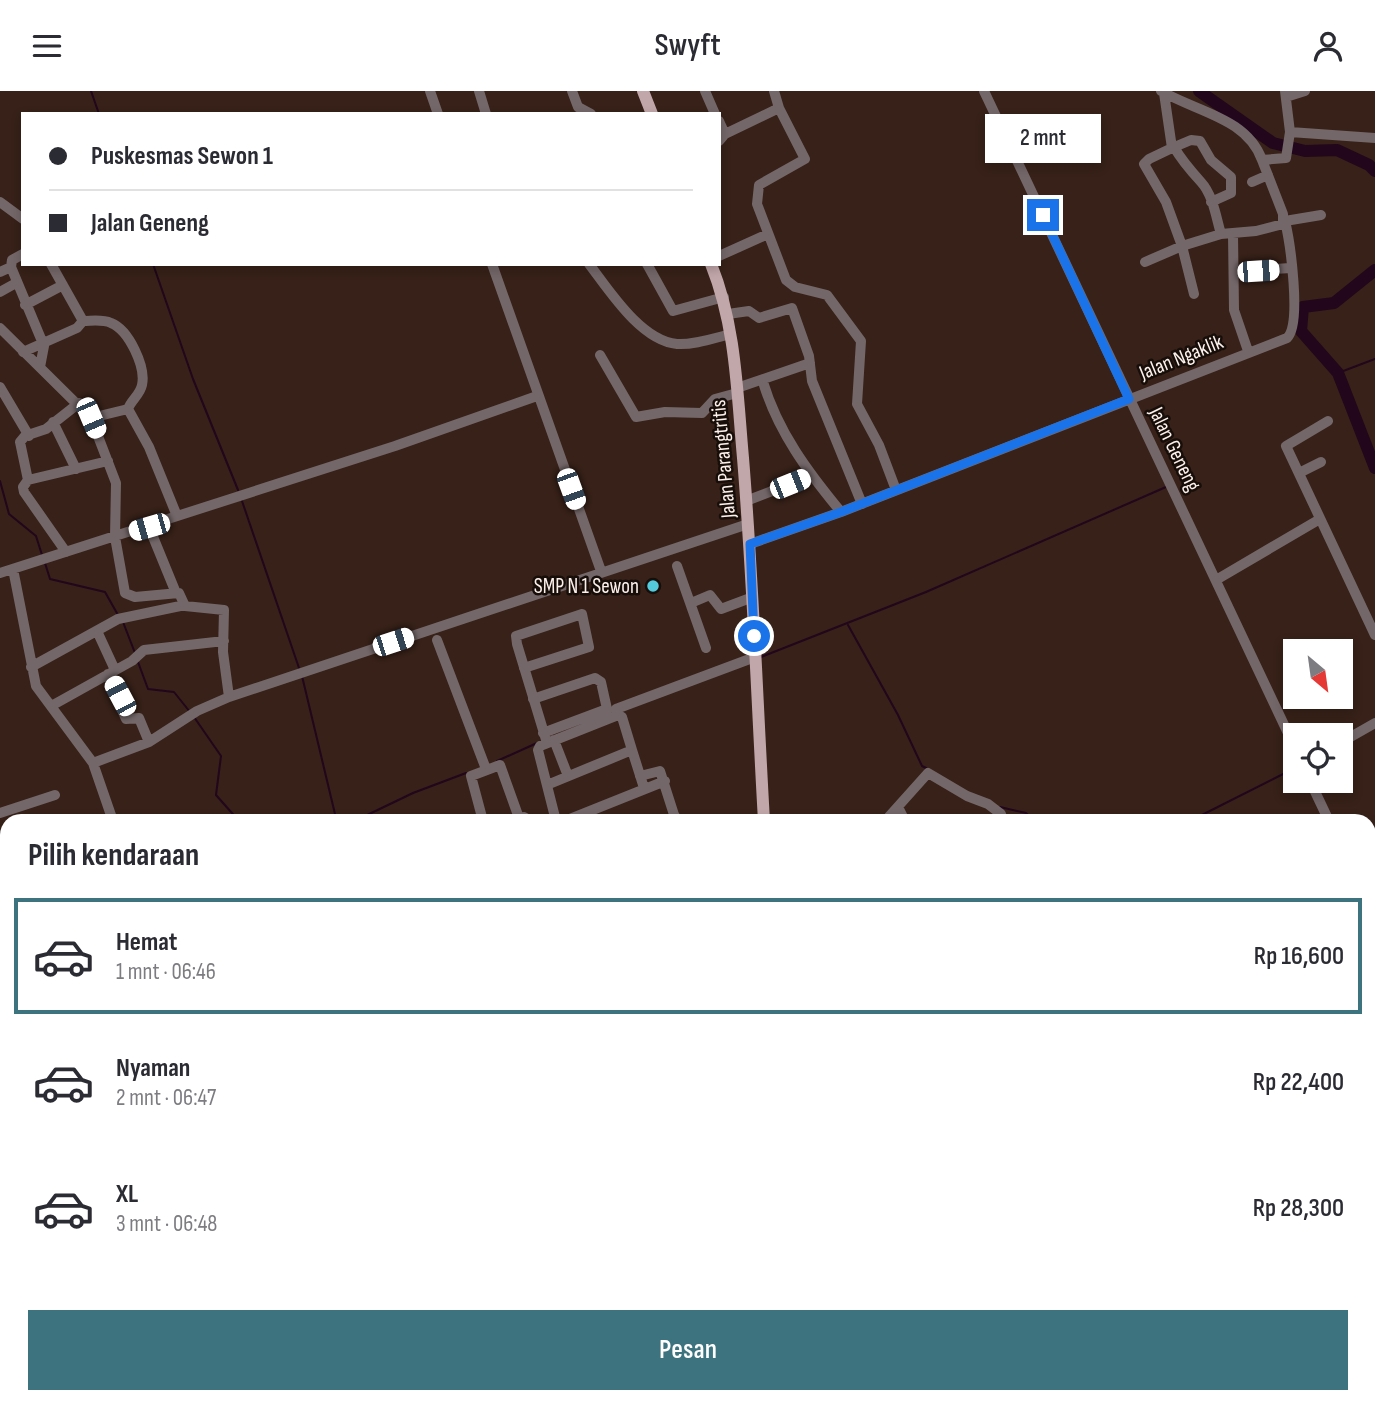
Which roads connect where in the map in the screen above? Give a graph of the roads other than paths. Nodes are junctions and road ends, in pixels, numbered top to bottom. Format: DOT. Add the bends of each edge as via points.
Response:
graph roads {
  1 [pos="430,91"];
  2 [pos="479,91"];
  3 [pos="572,91"];
  4 [pos="643,91"];
  5 [pos="774,91"];
  6 [pos="1305,91"];
  7 [pos="707,92"];
  8 [pos="988,92"];
  9 [pos="1162,92"];
  10 [pos="1286,94"];
  11 [pos="779,108"];
  12 [pos="437,112"];
  13 [pos="485,112"];
  14 [pos="587,112"];
  15 [pos="651,112"];
  16 [pos="714,112"];
  17 [pos="1290,134"];
  18 [pos="722,138"];
  19 [pos="1375,138"];
  20 [pos="1173,148"];
  21 [pos="1262,160"];
  22 [pos="1268,175"];
  23 [pos="1252,182"];
  24 [pos="0,202"];
  25 [pos="1211,202"];
  26 [pos="1321,215"];
  27 [pos="21,218"];
  28 [pos="1285,221"];
  29 [pos="768,234"];
  30 [pos="1221,234"];
  31 [pos="1233,234"];
  32 [pos="1182,246"];
  33 [pos="21,255"];
  34 [pos="721,255"];
  35 [pos="1145,262"];
  36 [pos="52,266"];
  37 [pos="493,266"];
  38 [pos="590,266"];
  39 [pos="649,266"];
  40 [pos="712,266"];
  41 [pos="10,267"];
  42 [pos="1290,268"];
  43 [pos="1236,271"];
  44 [pos="0,272"];
  45 [pos="16,283"];
  46 [pos="63,285"];
  47 [pos="0,292"];
  48 [pos="1194,294"];
  49 [pos="724,297"];
  50 [pos="25,305"];
  51 [pos="728,314"];
  52 [pos="83,321"];
  53 [pos="0,328"];
  54 [pos="731,334"];
  55 [pos="42,342"];
  56 [pos="1248,351"];
  57 [pos="23,352"];
  58 [pos="600,355"];
  59 [pos="810,363"];
  60 [pos="40,367"];
  61 [pos="763,382"];
  62 [pos="0,387"];
  63 [pos="737,391"];
  64 [pos="537,396"];
  65 [pos="1129,399"];
  66 [pos="79,403"];
  67 [pos="128,409"];
  68 [pos="91,418"];
  69 [pos="1328,421"];
  70 [pos="53,422"];
  71 [pos="29,436"];
  72 [pos="108,461"];
  73 [pos="1321,462"];
  74 [pos="76,469"];
  75 [pos="1299,473"];
  76 [pos="811,476"];
  77 [pos="28,479"];
  78 [pos="896,490"];
  79 [pos="746,501"];
  80 [pos="862,504"];
  81 [pos="841,512"];
  82 [pos="177,516"];
  83 [pos="1320,519"];
  84 [pos="748,524"];
  85 [pos="149,527"];
  86 [pos="115,537"];
  87 [pos="750,544"];
  88 [pos="66,552"];
  89 [pos="677,566"];
  90 [pos="13,569"];
  91 [pos="601,571"];
  92 [pos="0,573"];
  93 [pos="1216,580"];
  94 [pos="176,593"];
  95 [pos="752,597"];
  96 [pos="691,603"];
  97 [pos="185,605"];
  98 [pos="97,631"];
  99 [pos="1375,635"];
  100 [pos="437,640"];
  101 [pos="224,641"];
  102 [pos="706,648"];
  103 [pos="755,657"];
  104 [pos="31,667"];
  105 [pos="524,668"];
  106 [pos="111,672"];
  107 [pos="229,697"];
  108 [pos="533,699"];
  109 [pos="53,705"];
  110 [pos="616,709"];
  111 [pos="1283,723"];
  112 [pos="1375,723"];
  113 [pos="1353,736"];
  114 [pos="547,738"];
  115 [pos="149,742"];
  116 [pos="632,750"];
  117 [pos="93,763"];
  118 [pos="485,766"];
  119 [pos="568,776"];
  120 [pos="640,776"];
  121 [pos="665,781"];
  122 [pos="547,785"];
  123 [pos="644,788"];
  124 [pos="1316,793"];
  125 [pos="55,796"];
  126 [pos="898,807"];
  127 [pos="0,813"];
  128 [pos="111,814"];
  129 [pos="481,814"];
  130 [pos="514,814"];
  131 [pos="554,814"];
  132 [pos="588,814"];
  133 [pos="674,814"];
  134 [pos="763,814"];
  135 [pos="892,814"];
  136 [pos="902,814"];
  137 [pos="998,814"];
  138 [pos="1326,814"];
  1 -- 12 [label="street"];
  2 -- 13 [label="street"];
  3 -- 14 [label="street" via="578,107"];
  4 -- 15 [label="main road"];
  5 -- 11 [label="street"];
  6 -- 10 [label="street"];
  7 -- 16 [label="street"];
  8 -- 65 [label="street, Jalan Geneng"];
  9 -- 20 [label="street"];
  9 -- 21 [label="street" via="1250,136"];
  10 -- 17 [label="street"];
  11 -- 18 [label="street"];
  11 -- 29 [label="street" via="805,159 757,188 757,204"];
  17 -- 19 [label="street"];
  17 -- 21 [label="street" via="1283,160"];
  20 -- 25 [label="street"];
  20 -- 25 [label="street" via="1200,141 1211,160 1231,177 1231,193"];
  20 -- 32 [label="street" via="1144,164 1166,202"];
  21 -- 22 [label="street"];
  22 -- 23 [label="street"];
  22 -- 28 [label="street"];
  24 -- 27 [label="street"];
  25 -- 30 [label="street"];
  26 -- 28 [label="street"];
  28 -- 31 [label="street"];
  28 -- 42 [label="street" via="1291,244"];
  29 -- 34 [label="street"];
  29 -- 78 [label="street" via="786,280 827,295 859,337 857,404"];
  30 -- 31 [label="street"];
  30 -- 32 [label="street"];
  31 -- 43 [label="street"];
  32 -- 35 [label="street"];
  32 -- 48 [label="street"];
  33 -- 41 [label="street"];
  36 -- 46 [label="street"];
  37 -- 64 [label="street"];
  38 -- 54 [label="street" via="617,305 662,340 688,344"];
  39 -- 49 [label="street" via="673,311"];
  40 -- 49 [label="main road, Jalan Parangtritis"];
  41 -- 44 [label="street"];
  41 -- 45 [label="street"];
  42 -- 43 [label="street"];
  42 -- 56 [label="street, Jalan Ngaklik" via="1292,331 1287,338"];
  43 -- 56 [label="street" via="1236,323"];
  45 -- 47 [label="street"];
  45 -- 50 [label="street"];
  46 -- 50 [label="street"];
  46 -- 52 [label="street"];
  49 -- 51 [label="main road, Jalan Parangtritis"];
  50 -- 55 [label="street"];
  51 -- 54 [label="main road, Jalan Parangtritis"];
  51 -- 59 [label="street" via="749,311 759,318 792,308"];
  52 -- 55 [label="street"];
  52 -- 67 [label="street" via="114,324 134,352 142,385"];
  53 -- 57 [label="street"];
  54 -- 63 [label="main road, Jalan Parangtritis"];
  55 -- 57 [label="street"];
  55 -- 60 [label="street"];
  56 -- 65 [label="street, Jalan Ngaklik"];
  57 -- 60 [label="street"];
  58 -- 63 [label="street" via="636,417 665,412 702,414 716,399"];
  59 -- 61 [label="street"];
  59 -- 80 [label="street" via="820,403"];
  60 -- 66 [label="street"];
  61 -- 63 [label="street"];
  61 -- 76 [label="street" via="774,416"];
  62 -- 71 [label="street"];
  63 -- 79 [label="main road, Jalan Parangtritis"];
  64 -- 82 [label="street"];
  64 -- 91 [label="street"];
  65 -- 78 [label="street, Jalan Ngaklik"];
  65 -- 93 [label="street, Jalan Geneng"];
  66 -- 68 [label="street"];
  66 -- 70 [label="street"];
  67 -- 68 [label="street"];
  67 -- 82 [label="street"];
  68 -- 72 [label="street"];
  69 -- 75 [label="street" via="1286,446"];
  70 -- 71 [label="street"];
  70 -- 74 [label="street"];
  71 -- 77 [label="street" via="20,442"];
  72 -- 74 [label="street"];
  72 -- 86 [label="street" via="117,487"];
  73 -- 75 [label="street"];
  74 -- 77 [label="street"];
  75 -- 83 [label="street"];
  76 -- 79 [label="street"];
  76 -- 81 [label="street"];
  77 -- 88 [label="street" via="24,492"];
  78 -- 80 [label="street, Jalan Ngaklik"];
  79 -- 84 [label="main road, Jalan Parangtritis"];
  80 -- 81 [label="street, Jalan Ngaklik"];
  81 -- 87 [label="street, Jalan Ngaklik"];
  82 -- 85 [label="street"];
  83 -- 93 [label="street"];
  83 -- 99 [label="street"];
  84 -- 87 [label="main road, Jalan Parangtritis"];
  84 -- 91 [label="street"];
  85 -- 86 [label="street"];
  85 -- 94 [label="street"];
  86 -- 88 [label="street"];
  86 -- 94 [label="street" via="125,593 135,597"];
  87 -- 95 [label="main road, Jalan Parangtritis"];
  88 -- 90 [label="street"];
  89 -- 96 [label="street"];
  90 -- 92 [label="street"];
  90 -- 104 [label="street"];
  91 -- 107 [label="street"];
  93 -- 111 [label="street, Jalan Geneng"];
  94 -- 97 [label="street" via="182,595"];
  95 -- 96 [label="street" via="721,609 710,595"];
  95 -- 103 [label="main road, Jalan Parangtritis"];
  96 -- 102 [label="street"];
  97 -- 98 [label="street" via="121,618"];
  97 -- 101 [label="street" via="224,610"];
  98 -- 104 [label="street"];
  98 -- 106 [label="street"];
  100 -- 118 [label="street"];
  101 -- 106 [label="street" via="144,650"];
  101 -- 107 [label="street"];
  103 -- 110 [label="street"];
  103 -- 134 [label="main road, Jalan Parangtritis"];
  104 -- 109 [label="street" via="36,686"];
  105 -- 105 [label="street" via="518,634 582,614 589,647"];
  105 -- 108 [label="street"];
  106 -- 109 [label="street"];
  106 -- 115 [label="street" via="126,719 139,718"];
  107 -- 115 [label="street"];
  108 -- 114 [label="street"];
  108 -- 114 [label="street" via="600,680 607,709"];
  109 -- 117 [label="street"];
  112 -- 113 [label="street"];
  114 -- 116 [label="street" via="618,715"];
  114 -- 119 [label="street"];
  114 -- 122 [label="street" via="538,750"];
  115 -- 117 [label="street"];
  116 -- 119 [label="street"];
  116 -- 120 [label="street"];
  117 -- 128 [label="street"];
  118 -- 129 [label="street" via="470,777"];
  118 -- 130 [label="street" via="502,766"];
  119 -- 122 [label="street"];
  120 -- 121 [label="street" via="657,770"];
  120 -- 123 [label="street"];
  121 -- 123 [label="street"];
  121 -- 133 [label="street"];
  122 -- 131 [label="street"];
  123 -- 132 [label="street"];
  124 -- 138 [label="street"];
  125 -- 127 [label="street"];
  126 -- 135 [label="street"];
  126 -- 136 [label="street"];
  126 -- 137 [label="street" via="928,773"];
}
